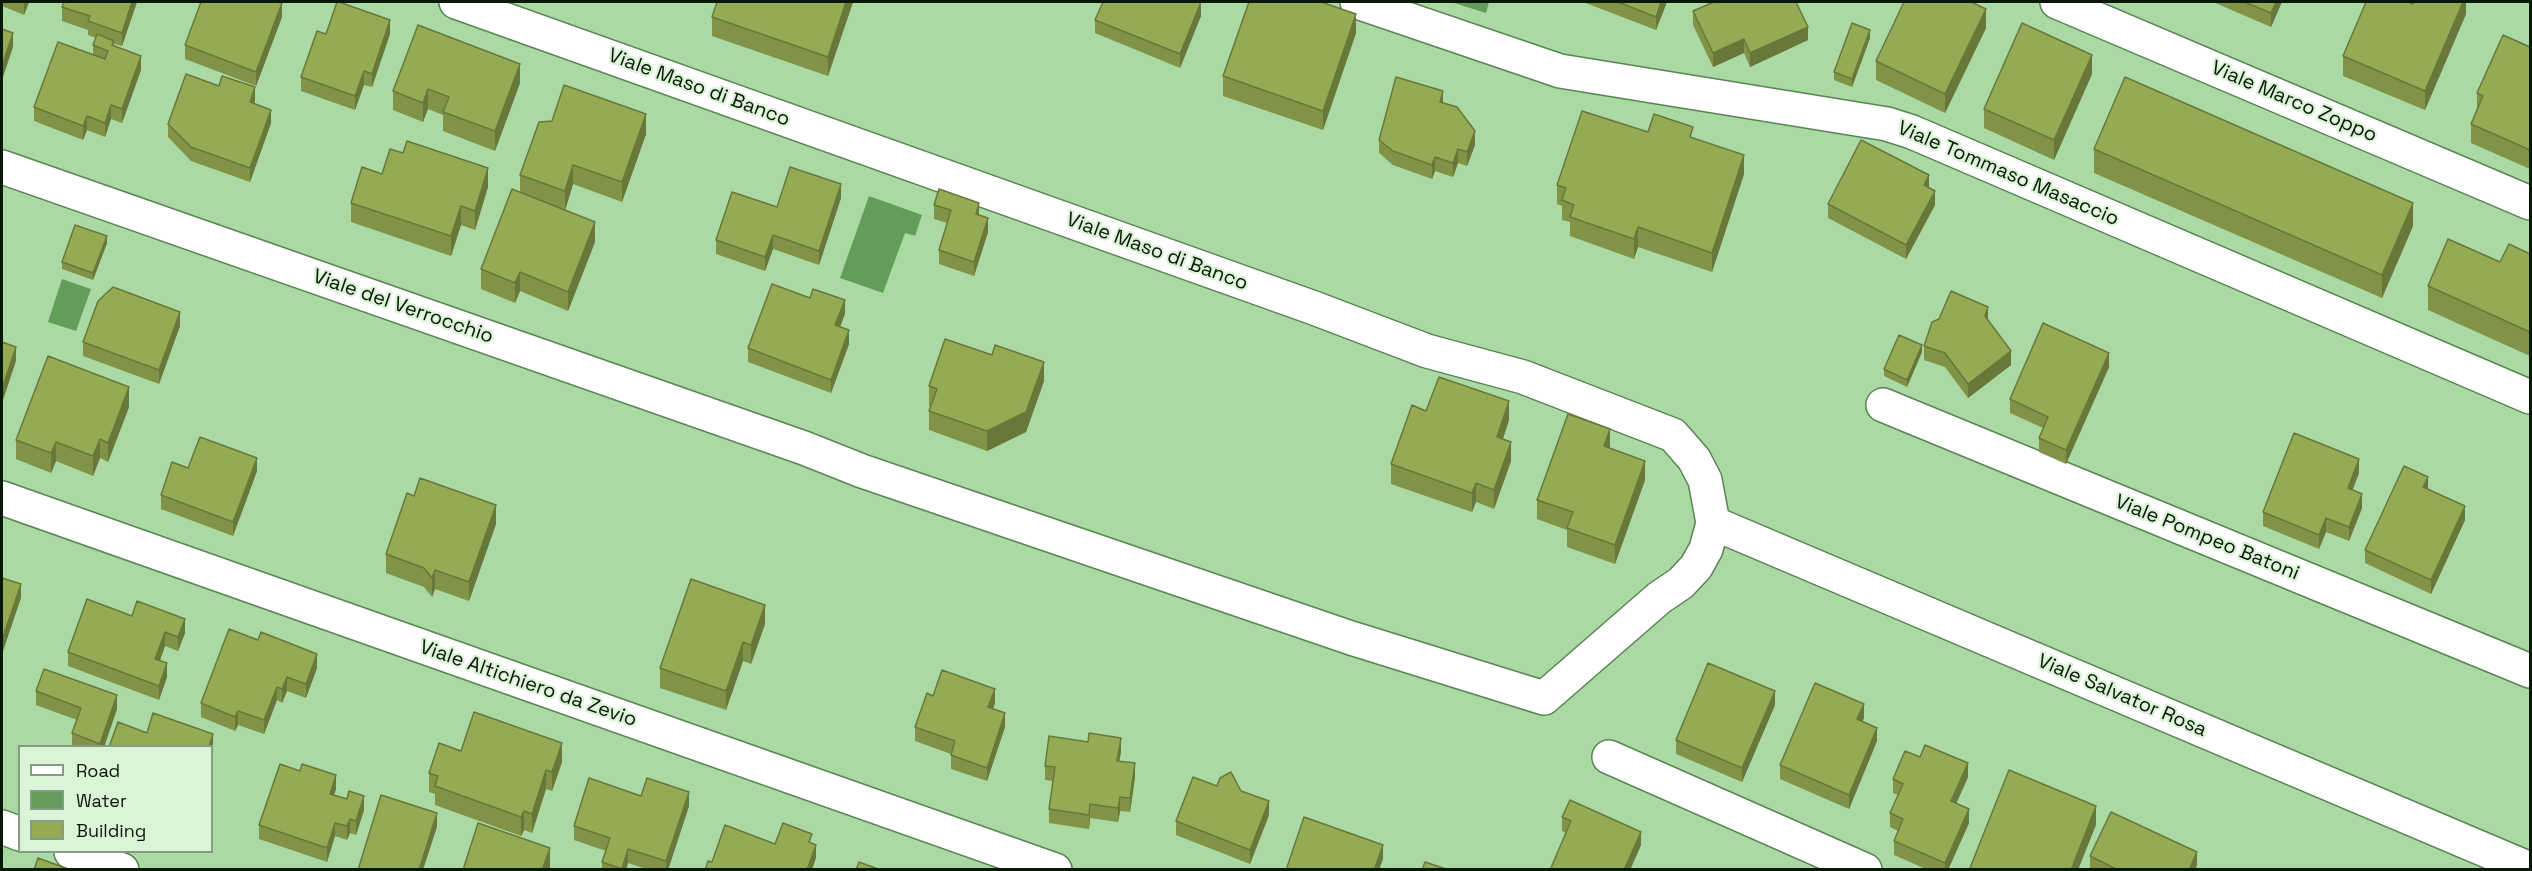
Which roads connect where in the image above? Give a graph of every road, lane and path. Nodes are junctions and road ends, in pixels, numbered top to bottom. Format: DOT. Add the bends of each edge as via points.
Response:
graph roads {
  1 [pos="456,2"];
  2 [pos="1357,2"];
  3 [pos="2057,2"];
  4 [pos="2,167"];
  5 [pos="2530,203"];
  6 [pos="2530,397"];
  7 [pos="1883,405"];
  8 [pos="2,498"];
  9 [pos="1713,523"];
  10 [pos="1659,598"];
  11 [pos="2530,671"];
  12 [pos="1610,757"];
  13 [pos="2,827"];
  14 [pos="18,833"];
  15 [pos="74,853"];
  16 [pos="2530,869"];
  17 [pos="122,870"];
  18 [pos="1055,870"];
  19 [pos="1865,870"];
  1 -- 9 [label="street, Viale Maso di Banco" via="1427,351 1523,377 1673,435 1706,480"];
  2 -- 6 [label="street, Viale Tommaso Masaccio" via="1560,71 1887,124 1912,132"];
  3 -- 5 [label="street, Viale Marco Zoppo"];
  4 -- 10 [label="street, Viale del Verrocchio" via="862,471 1352,638 1544,698"];
  7 -- 11 [label="street, Viale Pompeo Batoni"];
  8 -- 18 [label="street, Viale Altichiero da Zevio"];
  9 -- 10 [label="street, Viale Maso di Banco" via="1696,567"];
  9 -- 16 [label="street, Viale Salvator Rosa"];
  12 -- 19 [label="street"];
  13 -- 14 [label="street"];
  15 -- 17 [label="street"];
}
